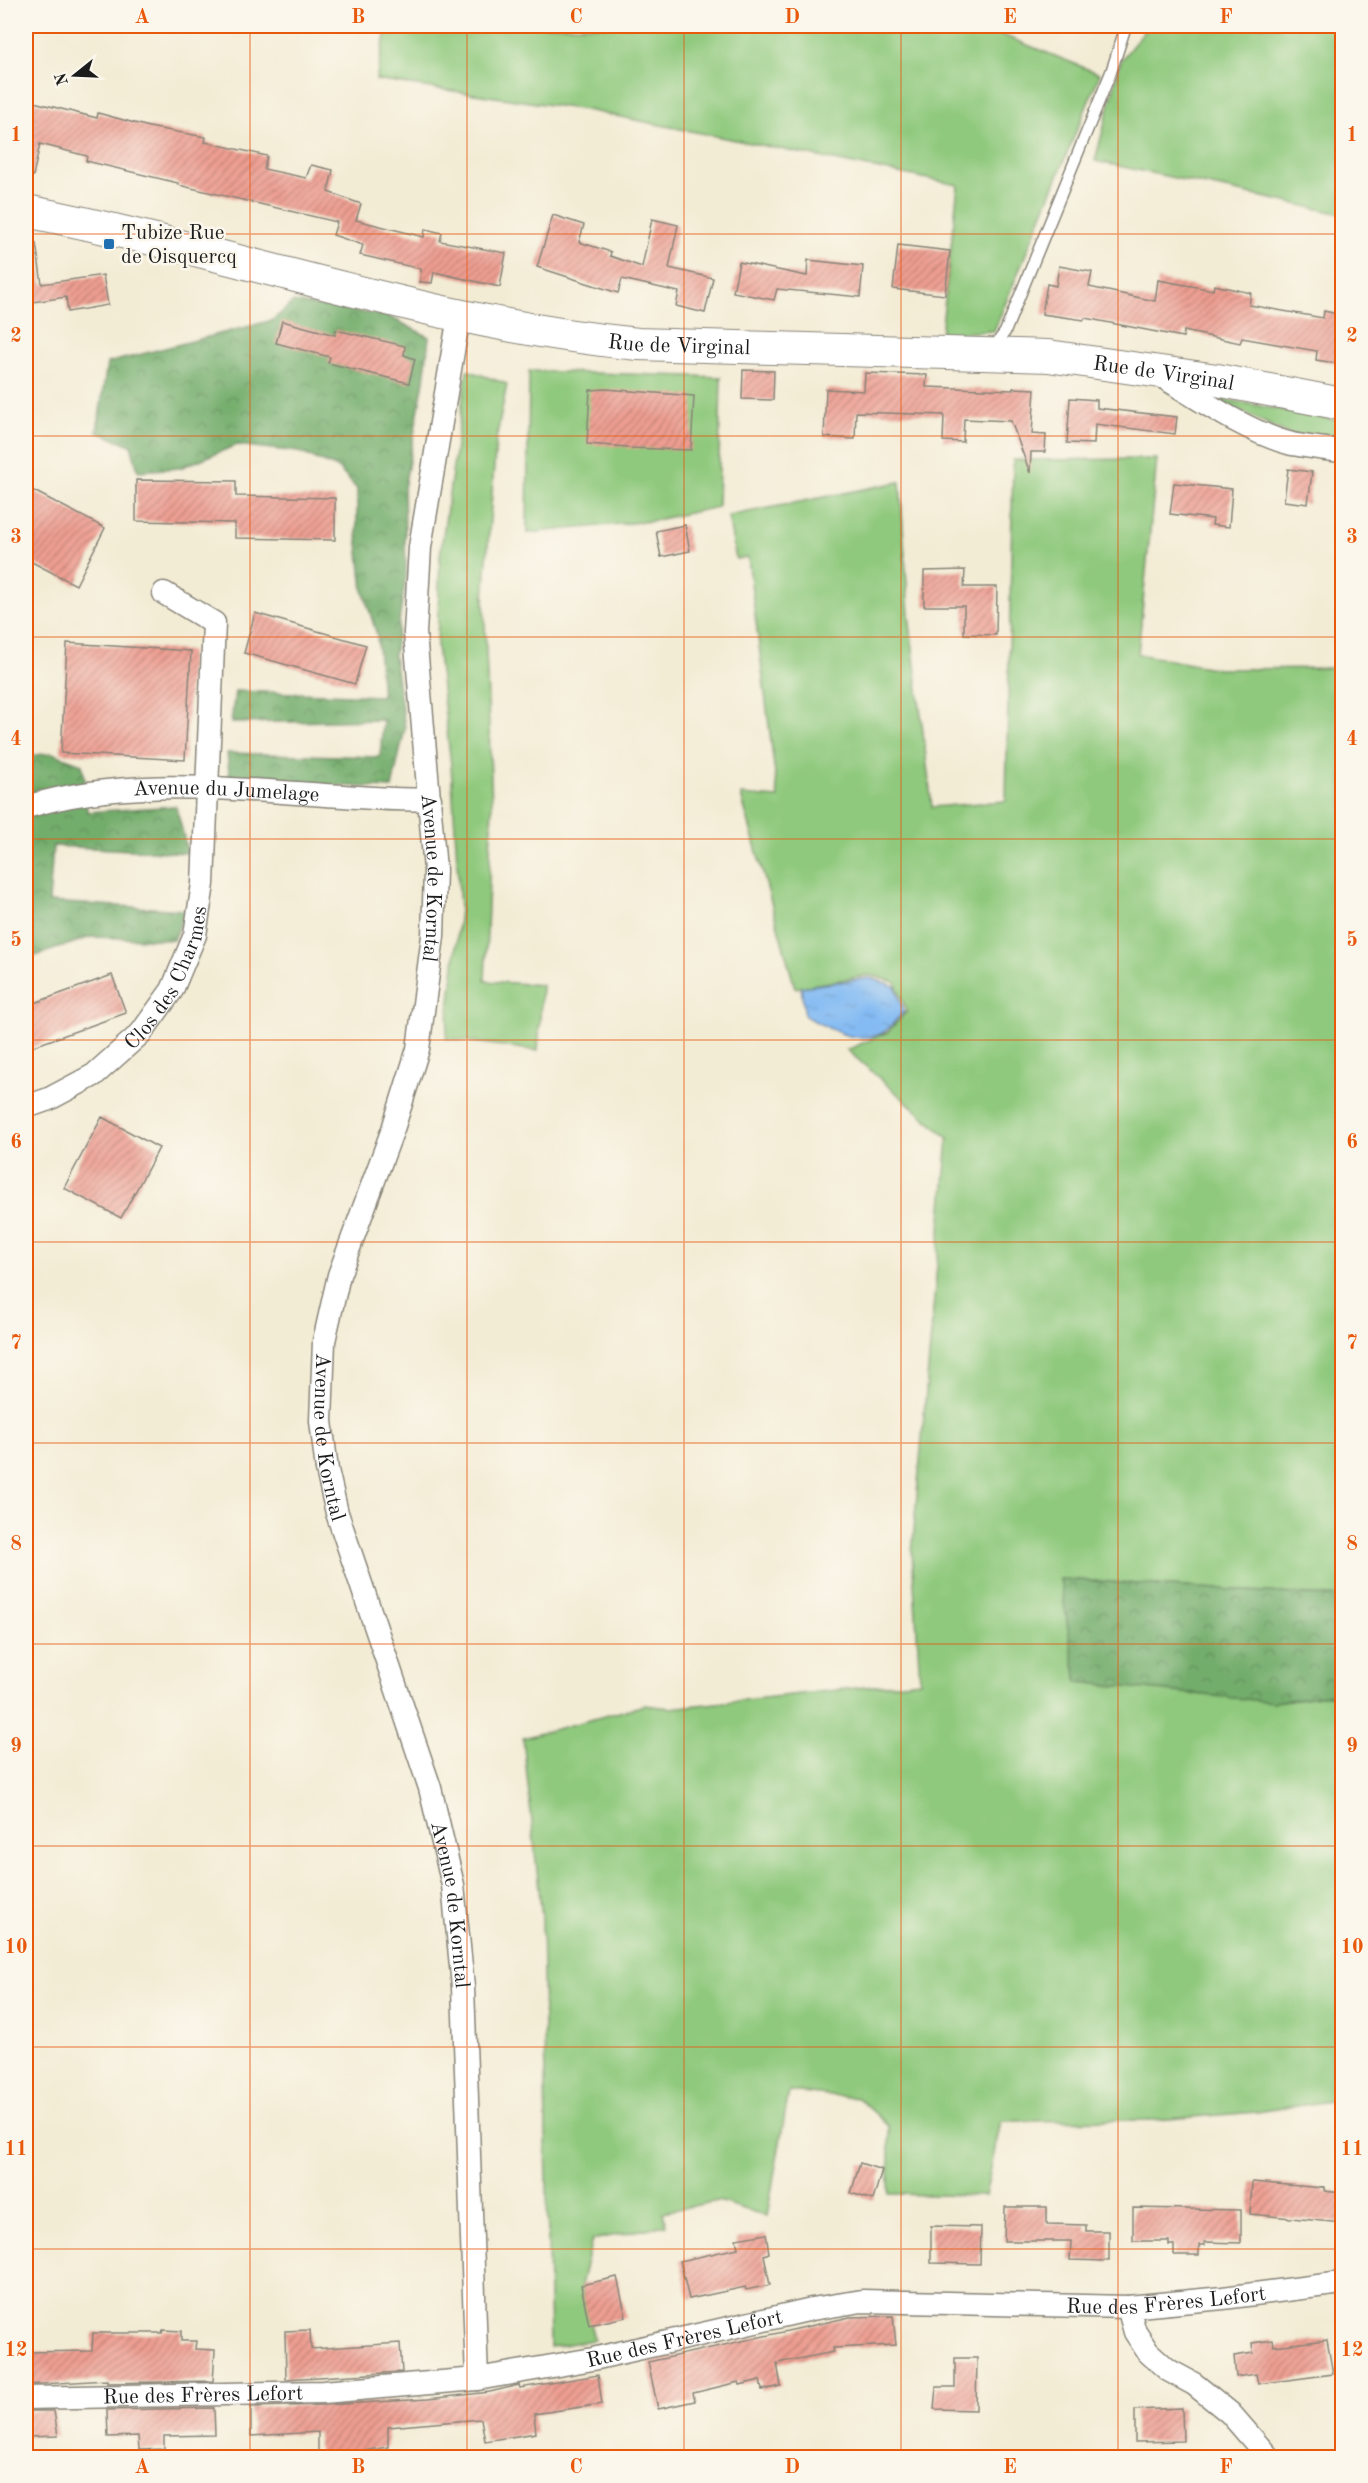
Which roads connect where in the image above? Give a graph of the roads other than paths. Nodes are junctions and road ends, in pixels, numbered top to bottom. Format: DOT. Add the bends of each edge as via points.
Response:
graph roads {
  1 [pos="1126,26"];
  2 [pos="26,211"];
  3 [pos="459,316"];
  4 [pos="989,354"];
  5 [pos="1151,370"];
  6 [pos="1342,404"];
  7 [pos="1342,451"];
  8 [pos="164,593"];
  9 [pos="207,788"];
  10 [pos="430,800"];
  11 [pos="26,807"];
  12 [pos="26,1107"];
  13 [pos="1342,2283"];
  14 [pos="1128,2307"];
  15 [pos="477,2379"];
  16 [pos="26,2398"];
  17 [pos="1269,2457"];
  1 -- 4 [label="lane" via="1005,332"];
  2 -- 3 [label="street, Rue de Virginal"];
  3 -- 4 [label="street, Rue de Virginal" via="571,338 638,344"];
  3 -- 10 [label="street, Avenue de Korntal" via="420,547 415,633"];
  4 -- 5 [label="street, Rue de Virginal"];
  5 -- 6 [label="street, Rue de Virginal"];
  5 -- 7 [label="street" via="1253,429 1293,444"];
  8 -- 9 [label="street, Clos des Charmes" via="214,623"];
  9 -- 10 [label="street, Avenue du Jumelage"];
  9 -- 11 [label="street, Avenue du Jumelage" via="116,788 68,795"];
  9 -- 12 [label="street, Clos des Charmes" via="203,884 195,935 172,990 141,1034 94,1075"];
  10 -- 15 [label="street, Avenue de Korntal" via="435,870 433,936 418,1049 339,1275 323,1351 321,1421 337,1514 430,1788 453,1885 463,1987"];
  13 -- 14 [label="street, Rue des Frères Lefort"];
  14 -- 15 [label="street, Rue des Frères Lefort" via="862,2301 593,2359"];
  14 -- 17 [label="street" via="1135,2332 1148,2352 1230,2413"];
  15 -- 16 [label="street, Rue des Frères Lefort" via="323,2392"];
}
